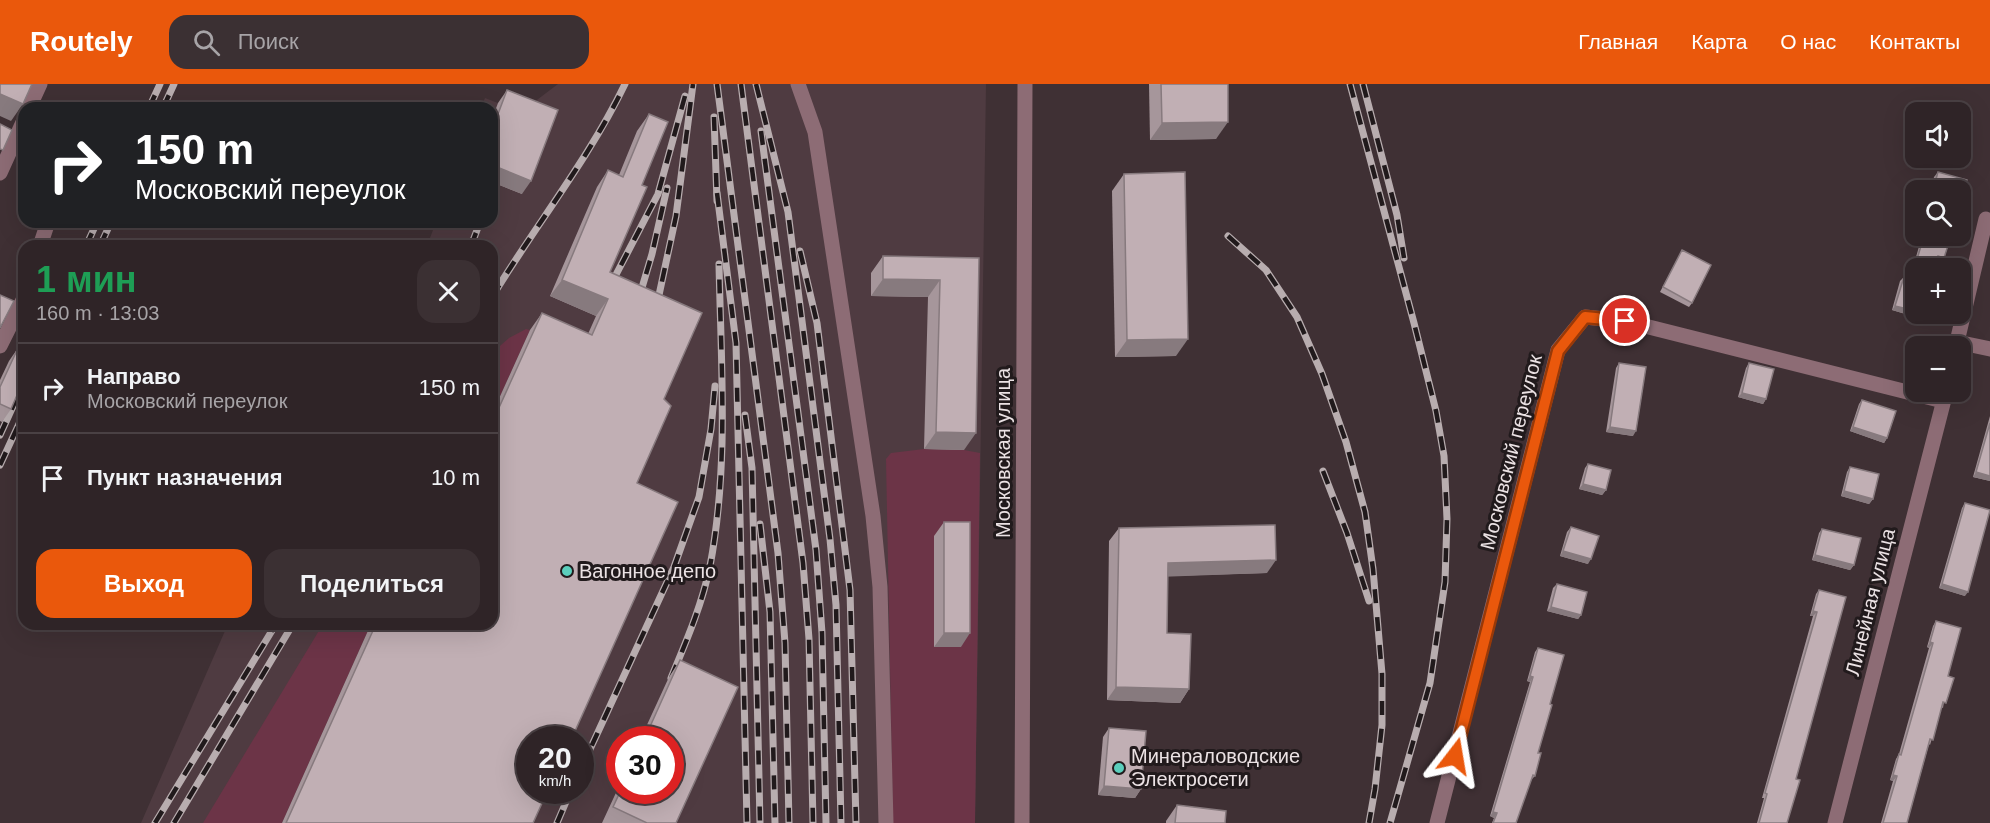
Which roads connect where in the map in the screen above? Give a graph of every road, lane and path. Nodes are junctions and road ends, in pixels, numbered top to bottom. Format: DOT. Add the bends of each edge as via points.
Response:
graph roads {
  1 [pos="40,84"];
  2 [pos="798,84"];
  3 [pos="1025,84"];
  4 [pos="32,102"];
  5 [pos="18,133"];
  6 [pos="0,173"];
  7 [pos="1986,219"];
  8 [pos="18,310"];
  9 [pos="1959,336"];
  10 [pos="0,346"];
  11 [pos="1971,346"];
  12 [pos="1990,349"];
  13 [pos="1905,387"];
  14 [pos="1943,402"];
  15 [pos="886,823"];
  16 [pos="1022,823"];
  17 [pos="1437,823"];
  18 [pos="1835,823"];
  1 -- 4 [label="street"];
  2 -- 15 [label="street" via="815,132 873,516 880,587"];
  3 -- 16 [label="street, Московская улица"];
  5 -- 6 [label="street"];
  7 -- 9 [label="street"];
  8 -- 10 [label="street"];
  11 -- 12 [label="street"];
  13 -- 17 [label="street, Московский переулок" via="1625,321 1585,317 1558,351"];
  14 -- 18 [label="street, Линейная улица"];
}
